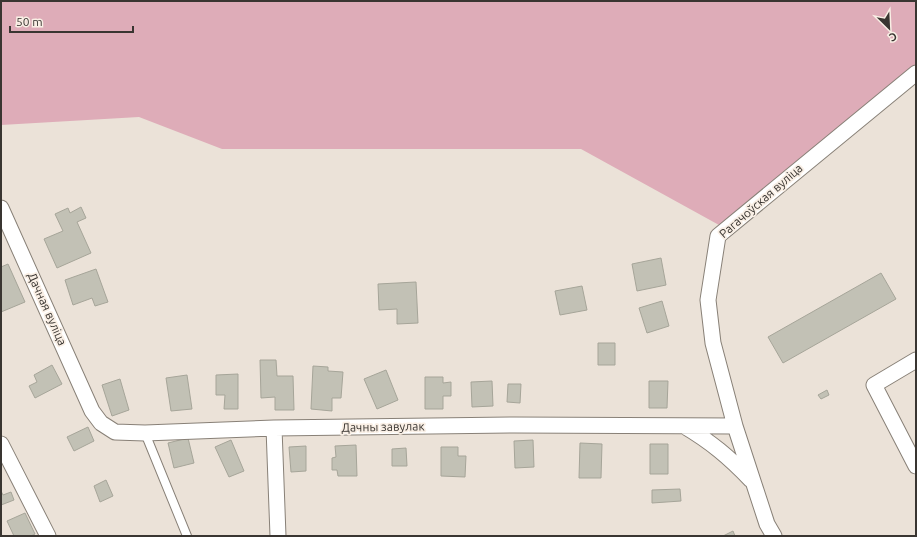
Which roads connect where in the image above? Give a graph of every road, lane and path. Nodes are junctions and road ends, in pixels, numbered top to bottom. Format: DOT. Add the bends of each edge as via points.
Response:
graph roads {
  1 [pos="916,73"];
  2 [pos="1,208"];
  3 [pos="916,360"];
  4 [pos="92,411"];
  5 [pos="683,426"];
  6 [pos="735,426"];
  7 [pos="274,428"];
  8 [pos="145,433"];
  9 [pos="1,444"];
  10 [pos="916,466"];
  11 [pos="753,482"];
  12 [pos="48,536"];
  13 [pos="187,536"];
  14 [pos="278,536"];
  15 [pos="774,536"];
  1 -- 6 [label="street, Рагачоўская вуліца" via="718,236 708,300 713,343"];
  2 -- 4 [label="street, Дачная вуліца"];
  3 -- 10 [label="street" via="874,384"];
  4 -- 8 [label="street, Дачны завулак" via="102,423 115,432"];
  5 -- 6 [label="street, Дачны завулак"];
  5 -- 7 [label="street, Дачны завулак"];
  5 -- 11 [label="street, Дачны завулак" via="730,458"];
  6 -- 11 [label="street, Дачны завулак"];
  7 -- 8 [label="street, Дачны завулак"];
  7 -- 14 [label="street"];
  8 -- 13 [label="lane"];
  9 -- 12 [label="street"];
  11 -- 15 [label="street, Дачны завулак" via="767,524"];
}
